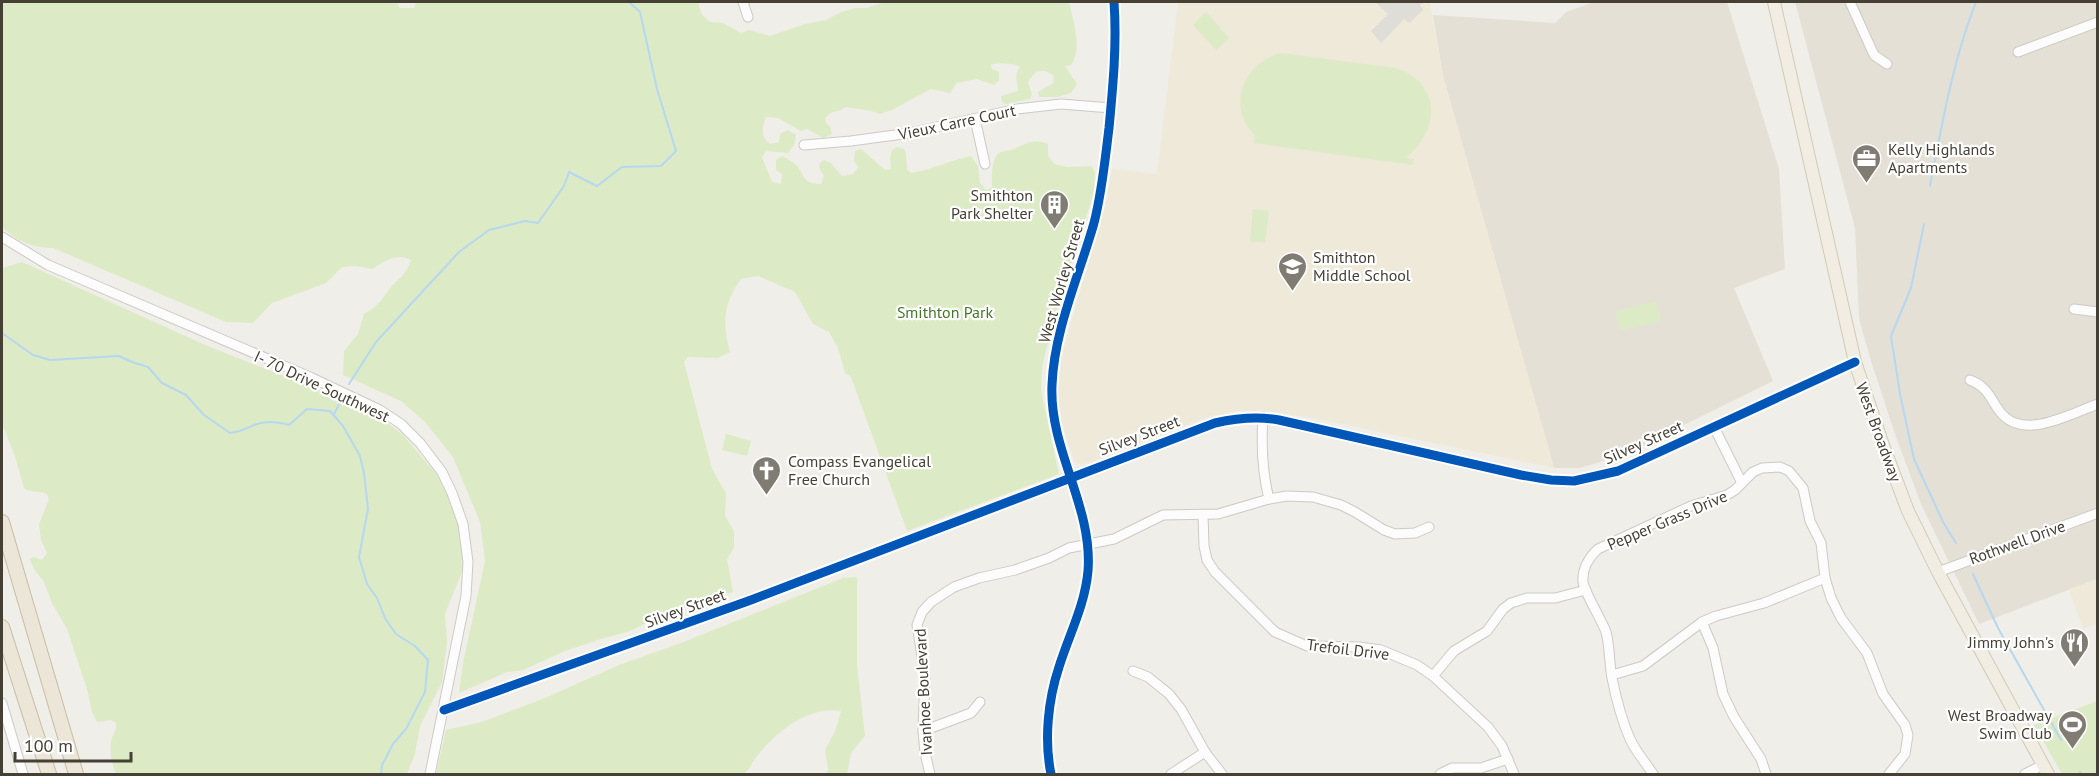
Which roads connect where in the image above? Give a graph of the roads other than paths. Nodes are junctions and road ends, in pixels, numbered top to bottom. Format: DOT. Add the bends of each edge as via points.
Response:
graph roads {
  1 [pos="743,2"];
  2 [pos="1114,2"];
  3 [pos="1774,2"];
  4 [pos="1850,2"];
  5 [pos="748,17"];
  6 [pos="2097,22"];
  7 [pos="2018,52"];
  8 [pos="1887,64"];
  9 [pos="1111,108"];
  10 [pos="975,119"];
  11 [pos="804,145"];
  12 [pos="986,164"];
  13 [pos="2,237"];
  14 [pos="2074,309"];
  15 [pos="2097,312"];
  16 [pos="1855,362"];
  17 [pos="1970,380"];
  18 [pos="2097,404"];
  19 [pos="1263,417"];
  20 [pos="1714,427"];
  21 [pos="1071,477"];
  22 [pos="1742,483"];
  23 [pos="1269,499"];
  24 [pos="2097,513"];
  25 [pos="1203,516"];
  26 [pos="2,522"];
  27 [pos="1429,527"];
  28 [pos="1088,543"];
  29 [pos="1938,572"];
  30 [pos="1825,578"];
  31 [pos="1586,590"];
  32 [pos="1702,622"];
  33 [pos="2,627"];
  34 [pos="1133,671"];
  35 [pos="1612,675"];
  36 [pos="1432,676"];
  37 [pos="980,702"];
  38 [pos="2,703"];
  39 [pos="444,711"];
  40 [pos="923,732"];
  41 [pos="1205,752"];
  42 [pos="1508,759"];
  43 [pos="2045,770"];
  44 [pos="23,774"];
  45 [pos="49,774"];
  46 [pos="76,774"];
  47 [pos="430,774"];
  48 [pos="930,774"];
  49 [pos="1051,774"];
  50 [pos="1171,774"];
  51 [pos="1222,774"];
  52 [pos="1440,774"];
  53 [pos="1514,774"];
  54 [pos="1653,774"];
  55 [pos="1766,774"];
  56 [pos="1889,774"];
  57 [pos="2025,774"];
  1 -- 5 [label="street"];
  2 -- 9 [label="street, West Worley Street"];
  3 -- 16 [label="main road, West Broadway"];
  4 -- 8 [label="street" via="1874,54"];
  6 -- 7 [label="street"];
  9 -- 10 [label="street, Vieux Carre Court" via="1061,104"];
  9 -- 21 [label="street, West Worley Street" via="1104,176 1094,222 1055,356 1053,419"];
  10 -- 11 [label="street, Vieux Carre Court" via="910,133"];
  10 -- 12 [label="street"];
  13 -- 39 [label="street, I- 70 Drive Southwest" via="48,265 380,410 420,443 452,493 463,524 468,562 466,596"];
  14 -- 15 [label="street"];
  16 -- 20 [label="street, Silvey Street"];
  16 -- 29 [label="main road, West Broadway" via="1904,500"];
  17 -- 18 [label="street" via="1984,388 1996,408 2018,426 2031,427"];
  19 -- 20 [label="street, Silvey Street" via="1521,475 1574,481 1618,471"];
  19 -- 21 [label="street, Silvey Street" via="1215,423"];
  19 -- 23 [label="street" via="1262,471"];
  20 -- 22 [label="street"];
  21 -- 28 [label="street, West Worley Street"];
  21 -- 39 [label="street, Silvey Street" via="751,600"];
  22 -- 30 [label="street, Pepper Grass Drive" via="1762,468 1780,467 1797,478 1821,543"];
  22 -- 31 [label="street, Pepper Grass Drive" via="1727,495 1691,506 1598,549 1588,562 1583,581"];
  23 -- 25 [label="street"];
  23 -- 27 [label="street" via="1313,497 1348,508 1395,534"];
  24 -- 29 [label="street, Rothwell Drive"];
  25 -- 28 [label="street" via="1163,515 1121,536"];
  25 -- 36 [label="street, Trefoil Drive" via="1207,560 1275,632 1307,646 1381,650"];
  26 -- 46 [label="highway"];
  28 -- 40 [label="street, Ivanhoe Boulevard" via="954,587 922,612 918,625 925,674"];
  28 -- 49 [label="street, West Worley Street" via="1085,595 1058,669 1049,719 1047,755"];
  29 -- 43 [label="main road, West Broadway"];
  30 -- 32 [label="street"];
  30 -- 56 [label="street" via="1841,618 1867,653 1882,694 1905,725 1905,754"];
  31 -- 35 [label="street" via="1606,633"];
  31 -- 36 [label="street" via="1511,603 1487,631 1454,651"];
  32 -- 35 [label="street" via="1643,666"];
  32 -- 55 [label="street" via="1713,648 1723,694"];
  33 -- 45 [label="highway"];
  34 -- 41 [label="street" via="1148,677 1169,694"];
  35 -- 54 [label="street" via="1623,721"];
  36 -- 42 [label="street, Trefoil Drive" via="1488,727"];
  37 -- 40 [label="street" via="971,713"];
  38 -- 44 [label="street"];
  39 -- 47 [label="street, I- 70 Drive Southwest"];
  40 -- 48 [label="street, Ivanhoe Boulevard"];
  41 -- 50 [label="street"];
  41 -- 51 [label="street"];
  42 -- 52 [label="street" via="1481,768 1452,768"];
  42 -- 53 [label="street, Trefoil Drive"];
  43 -- 57 [label="street"];
}
